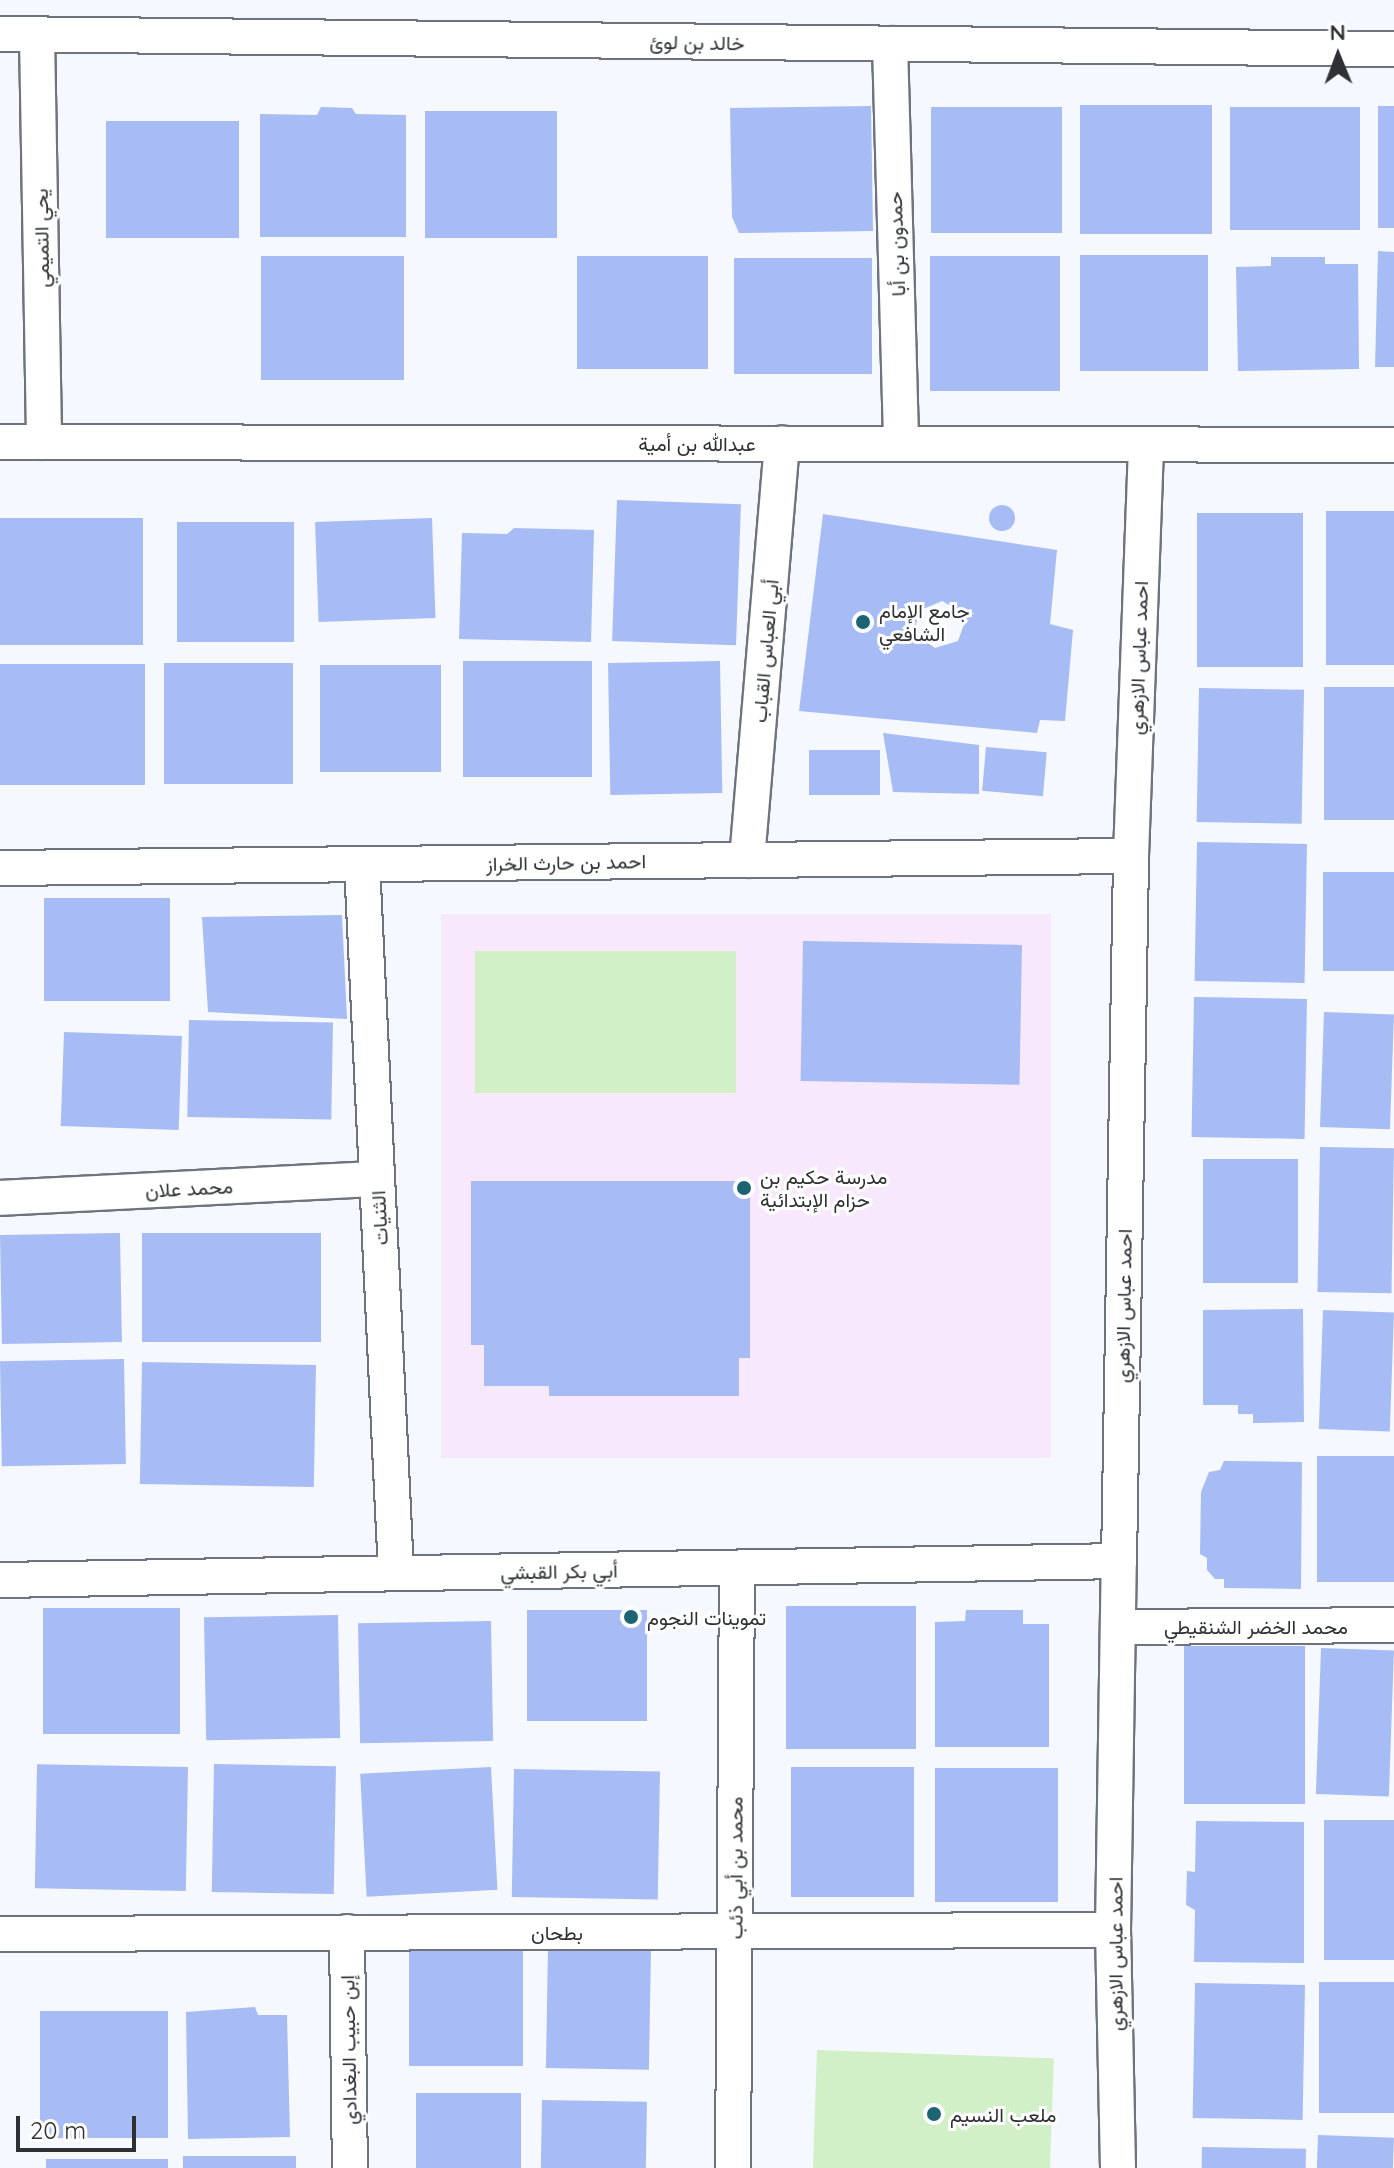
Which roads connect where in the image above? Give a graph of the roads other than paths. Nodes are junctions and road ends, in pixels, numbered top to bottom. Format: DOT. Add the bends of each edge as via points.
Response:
graph roads {
  1 [pos="0,34"];
  2 [pos="37,35"];
  3 [pos="890,44"];
  4 [pos="1394,49"];
  5 [pos="0,442"];
  6 [pos="44,442"];
  7 [pos="782,443"];
  8 [pos="901,444"];
  9 [pos="1146,444"];
  10 [pos="1394,445"];
  11 [pos="1131,856"];
  12 [pos="747,860"];
  13 [pos="362,864"];
  14 [pos="0,868"];
  15 [pos="377,1179"];
  16 [pos="0,1198"];
  17 [pos="1119,1561"];
  18 [pos="737,1568"];
  19 [pos="396,1573"];
  20 [pos="0,1580"];
  21 [pos="1394,1625"];
  22 [pos="1119,1627"];
  23 [pos="1113,1930"];
  24 [pos="734,1931"];
  25 [pos="347,1932"];
  26 [pos="0,1934"];
  27 [pos="350,2168"];
  28 [pos="733,2168"];
  29 [pos="1118,2168"];
  1 -- 2 [label="street, خالد بن لوئ"];
  2 -- 3 [label="street, خالد بن لوئ"];
  2 -- 6 [label="street, يحي التميمي"];
  3 -- 4 [label="street, خالد بن لوئ"];
  3 -- 8 [label="street, حمدون بن أبا"];
  5 -- 6 [label="street, عبدالله بن أمية"];
  6 -- 7 [label="street, عبدالله بن أمية"];
  7 -- 8 [label="street, عبدالله بن أمية"];
  7 -- 12 [label="street, أبي العباس القباب"];
  8 -- 9 [label="street, عبدالله بن أمية"];
  9 -- 10 [label="street, عبدالله بن أمية"];
  9 -- 11 [label="street, احمد عباس الازهري"];
  11 -- 12 [label="street, احمد بن حارث الخراز"];
  11 -- 17 [label="street, احمد عباس الازهري"];
  12 -- 13 [label="street, احمد بن حارث الخراز"];
  13 -- 14 [label="street, احمد بن حارث الخراز"];
  13 -- 15 [label="street, الثنيات"];
  15 -- 16 [label="street, محمد علان"];
  15 -- 19 [label="street, الثنيات"];
  17 -- 18 [label="street, أبي بكر القبشي"];
  17 -- 22 [label="street, احمد عباس الازهري"];
  18 -- 19 [label="street, أبي بكر القبشي"];
  18 -- 24 [label="street, محمد بن أبي ذئب"];
  19 -- 20 [label="street, أبي بكر القبشي"];
  21 -- 22 [label="street, محمد الخضر الشنقيطي"];
  22 -- 23 [label="street, احمد عباس الازهري"];
  23 -- 24 [label="street, بطحان"];
  23 -- 29 [label="street, احمد عباس الازهري"];
  24 -- 25 [label="street, بطحان"];
  24 -- 28 [label="street, محمد بن أبي ذئب"];
  25 -- 26 [label="street, بطحان"];
  25 -- 27 [label="street, إبن حبيب البغدادي"];
}
